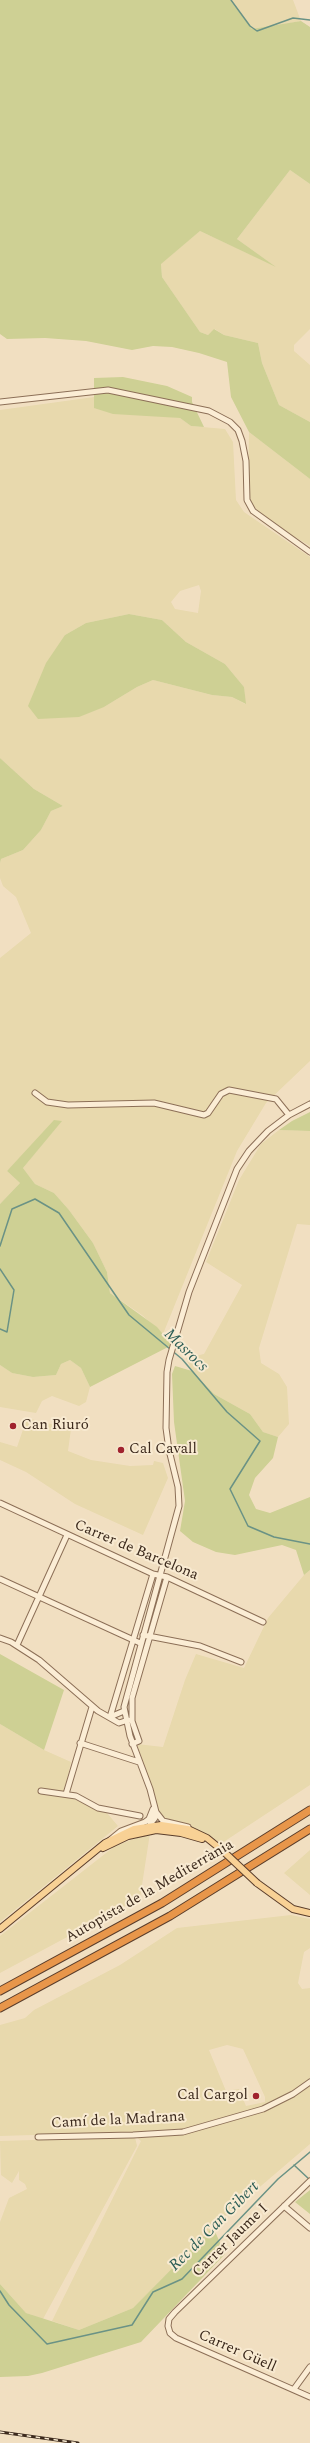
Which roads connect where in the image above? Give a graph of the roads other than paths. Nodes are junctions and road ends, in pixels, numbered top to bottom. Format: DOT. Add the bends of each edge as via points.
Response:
graph roads {
  1 [pos="0,402"];
  2 [pos="310,552"];
  3 [pos="34,1093"];
  4 [pos="310,1104"];
  5 [pos="289,1115"];
  6 [pos="0,1503"];
  7 [pos="67,1535"];
  8 [pos="153,1574"];
  9 [pos="160,1576"];
  10 [pos="167,1577"];
  11 [pos="0,1580"];
  12 [pos="38,1598"];
  13 [pos="263,1622"];
  14 [pos="143,1635"];
  15 [pos="151,1636"];
  16 [pos="0,1638"];
  17 [pos="134,1641"];
  18 [pos="140,1643"];
  19 [pos="17,1645"];
  20 [pos="242,1662"];
  21 [pos="92,1706"];
  22 [pos="124,1711"];
  23 [pos="110,1717"];
  24 [pos="125,1720"];
  25 [pos="132,1720"];
  26 [pos="119,1723"];
  27 [pos="128,1732"];
  28 [pos="80,1743"];
  29 [pos="132,1744"];
  30 [pos="139,1762"];
  31 [pos="41,1791"];
  32 [pos="66,1794"];
  33 [pos="154,1804"];
  34 [pos="310,1810"];
  35 [pos="156,1812"];
  36 [pos="140,1816"];
  37 [pos="150,1826"];
  38 [pos="310,1829"];
  39 [pos="207,1838"];
  40 [pos="110,1840"];
  41 [pos="120,1840"];
  42 [pos="218,1847"];
  43 [pos="97,1852"];
  44 [pos="310,1913"];
  45 [pos="0,1929"];
  46 [pos="0,1991"];
  47 [pos="0,2008"];
  48 [pos="310,2082"];
  49 [pos="38,2137"];
  50 [pos="310,2181"];
  51 [pos="284,2206"];
  52 [pos="310,2228"];
  53 [pos="169,2319"];
  54 [pos="310,2367"];
  55 [pos="294,2389"];
  56 [pos="310,2397"];
  1 -- 2 [label="street" via="108,390 209,411 230,422 240,436 246,461 247,500 253,510"];
  3 -- 5 [label="street" via="47,1102 68,1105 154,1103 204,1115 221,1094 229,1090 276,1099"];
  4 -- 5 [label="street"];
  5 -- 9 [label="street" via="261,1137 234,1176 189,1292 172,1347 166,1372 166,1428 178,1482 179,1506"];
  6 -- 7 [label="street, Carrer de Barcelona"];
  7 -- 8 [label="street, Carrer de Barcelona"];
  7 -- 12 [label="street"];
  8 -- 9 [label="street, Carrer de Barcelona"];
  8 -- 17 [label="street"];
  9 -- 10 [label="street, Carrer de Barcelona"];
  9 -- 14 [label="street"];
  10 -- 13 [label="street, Carrer de Barcelona"];
  10 -- 15 [label="street"];
  11 -- 12 [label="street"];
  12 -- 17 [label="street"];
  12 -- 19 [label="street"];
  14 -- 15 [label="street"];
  14 -- 18 [label="street"];
  15 -- 20 [label="street" via="200,1646"];
  15 -- 25 [label="street" via="132,1698"];
  16 -- 19 [label="street"];
  17 -- 18 [label="street"];
  17 -- 23 [label="street"];
  18 -- 22 [label="street" via="126,1692"];
  19 -- 21 [label="street" via="39,1660"];
  21 -- 23 [label="street"];
  21 -- 28 [label="street"];
  22 -- 23 [label="street"];
  22 -- 24 [label="street"];
  23 -- 26 [label="street"];
  24 -- 25 [label="street"];
  24 -- 26 [label="street"];
  24 -- 27 [label="street"];
  25 -- 29 [label="street" via="139,1741"];
  26 -- 27 [label="street"];
  27 -- 29 [label="street"];
  28 -- 30 [label="street"];
  28 -- 32 [label="street"];
  29 -- 30 [label="street"];
  30 -- 33 [label="street"];
  31 -- 32 [label="street"];
  32 -- 36 [label="street" via="76,1796 98,1808"];
  33 -- 35 [label="street"];
  33 -- 40 [label="street" via="152,1814 145,1822 121,1831"];
  34 -- 46 [label="highway, Autopista de la Mediterrània" via="162,1902"];
  35 -- 37 [label="street"];
  35 -- 39 [label="street" via="163,1821 188,1826"];
  37 -- 39 [label="main road" via="178,1827"];
  37 -- 40 [label="main road" via="134,1829"];
  37 -- 41 [label="street" via="125,1835"];
  38 -- 47 [label="highway, Autopista de la Mediterrània" via="170,1916"];
  39 -- 42 [label="main road"];
  40 -- 43 [label="main road"];
  41 -- 42 [label="main road" via="148,1832 172,1831"];
  41 -- 43 [label="main road"];
  42 -- 44 [label="main road, bridge" via="257,1883 293,1909"];
  43 -- 45 [label="main road"];
  48 -- 49 [label="street, Camí de la Madrana" via="263,2109 183,2132"];
  50 -- 51 [label="street, Carrer Jaume I"];
  51 -- 52 [label="street"];
  51 -- 53 [label="street, Carrer Jaume I"];
  53 -- 55 [label="street, Carrer Güell" via="168,2330 176,2338"];
  54 -- 55 [label="street"];
  55 -- 56 [label="street, Carrer Güell"];
}
